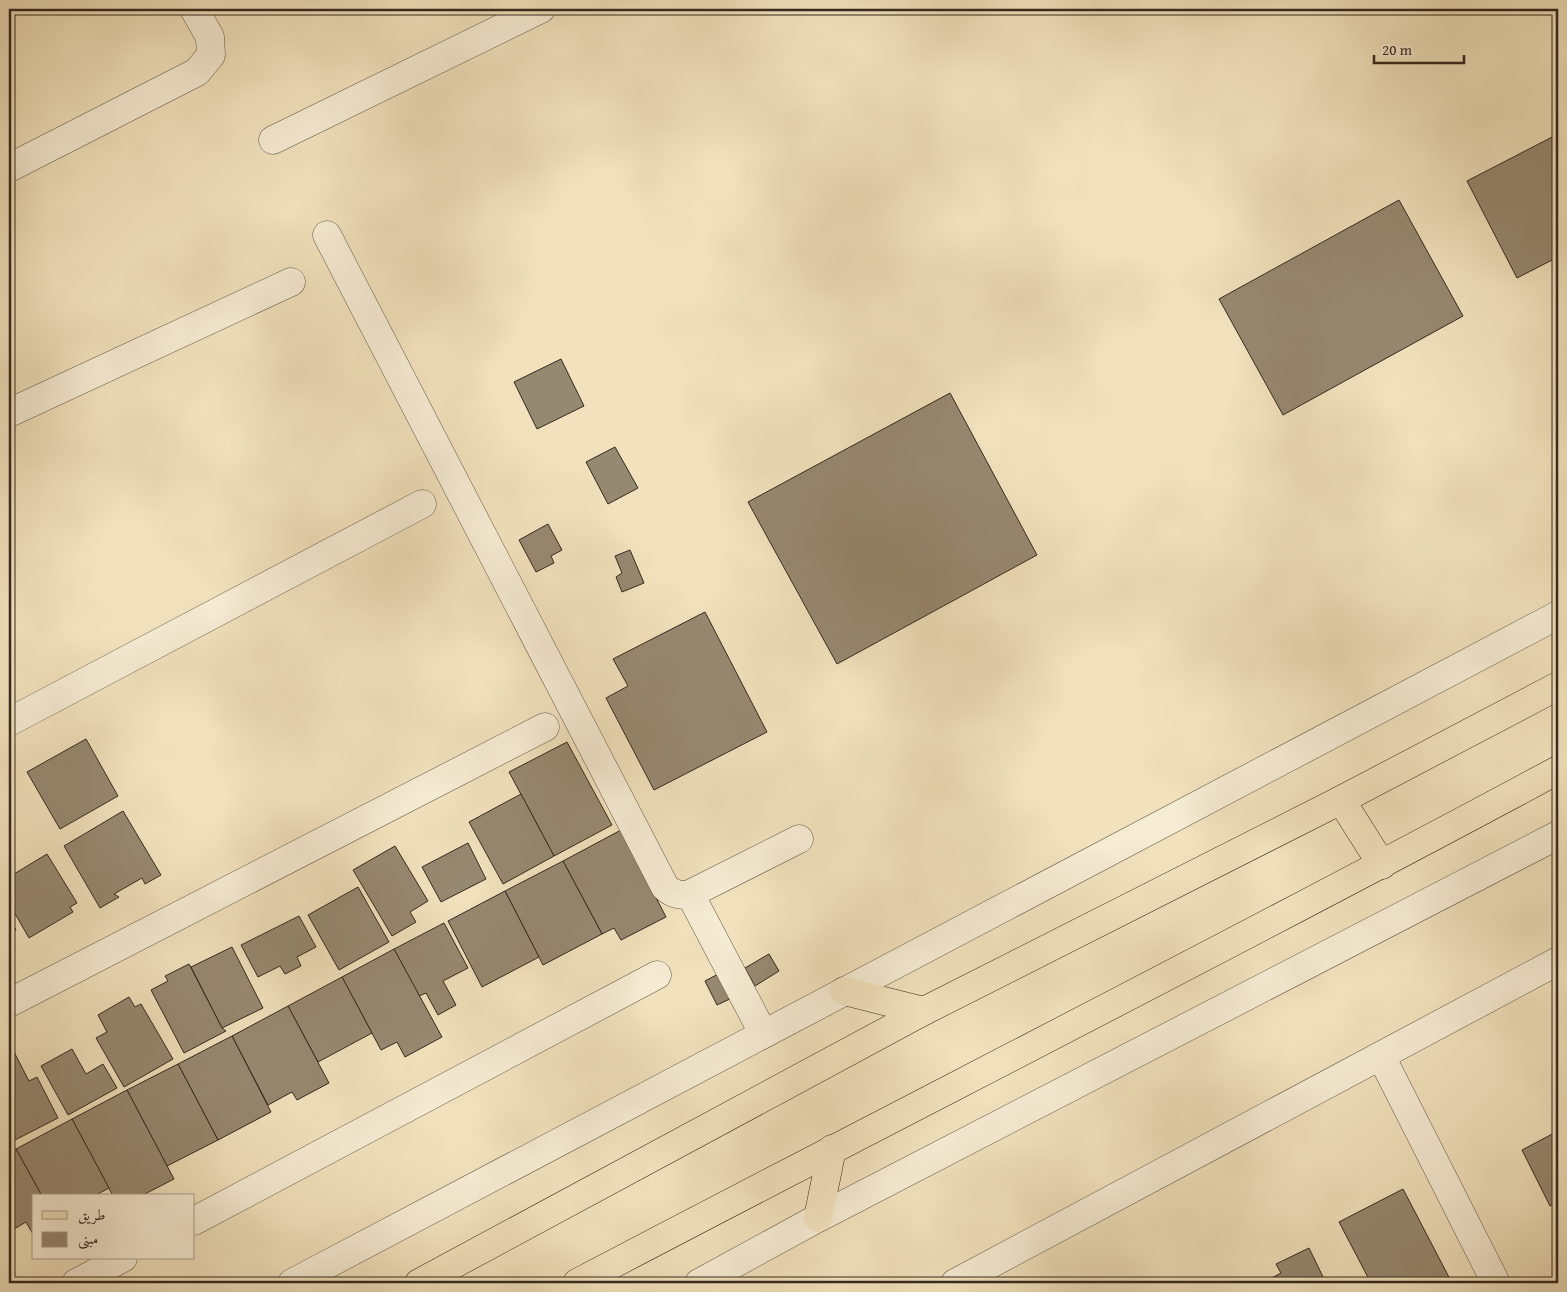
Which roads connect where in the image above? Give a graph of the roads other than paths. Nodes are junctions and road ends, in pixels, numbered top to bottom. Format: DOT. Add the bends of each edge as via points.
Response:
graph roads {
  1 [pos="194,9"];
  2 [pos="541,9"];
  3 [pos="273,140"];
  4 [pos="9,168"];
  5 [pos="327,235"];
  6 [pos="291,282"];
  7 [pos="9,413"];
  8 [pos="422,504"];
  9 [pos="1558,615"];
  10 [pos="1558,686"];
  11 [pos="9,722"];
  12 [pos="545,727"];
  13 [pos="1558,770"];
  14 [pos="1341,800"];
  15 [pos="1558,835"];
  16 [pos="799,838"];
  17 [pos="1382,865"];
  18 [pos="690,894"];
  19 [pos="1558,961"];
  20 [pos="657,975"];
  21 [pos="844,991"];
  22 [pos="9,1003"];
  23 [pos="924,1011"];
  24 [pos="763,1033"];
  25 [pos="1381,1056"];
  26 [pos="832,1149"];
  27 [pos="818,1218"];
  28 [pos="195,1220"];
  29 [pos="119,1260"];
  30 [pos="76,1283"];
  31 [pos="292,1283"];
  32 [pos="419,1283"];
  33 [pos="577,1283"];
  34 [pos="700,1283"];
  35 [pos="955,1283"];
  36 [pos="1496,1283"];
  1 -- 4 [label="street" via="210,37 211,55 196,72"];
  2 -- 3 [label="street"];
  5 -- 18 [label="street" via="665,887 681,896"];
  6 -- 7 [label="street"];
  8 -- 11 [label="street"];
  9 -- 21 [label="street"];
  10 -- 14 [label="main road"];
  12 -- 22 [label="street"];
  13 -- 17 [label="main road"];
  14 -- 17 [label="main road"];
  14 -- 23 [label="main road"];
  15 -- 27 [label="street"];
  16 -- 18 [label="street"];
  17 -- 26 [label="main road"];
  18 -- 24 [label="street"];
  19 -- 25 [label="street"];
  20 -- 28 [label="street"];
  21 -- 23 [label="main road"];
  21 -- 24 [label="street"];
  23 -- 32 [label="main road"];
  24 -- 31 [label="street"];
  25 -- 35 [label="street"];
  25 -- 36 [label="street"];
  26 -- 27 [label="main road"];
  26 -- 33 [label="main road"];
  27 -- 34 [label="street"];
  29 -- 30 [label="street"];
}
